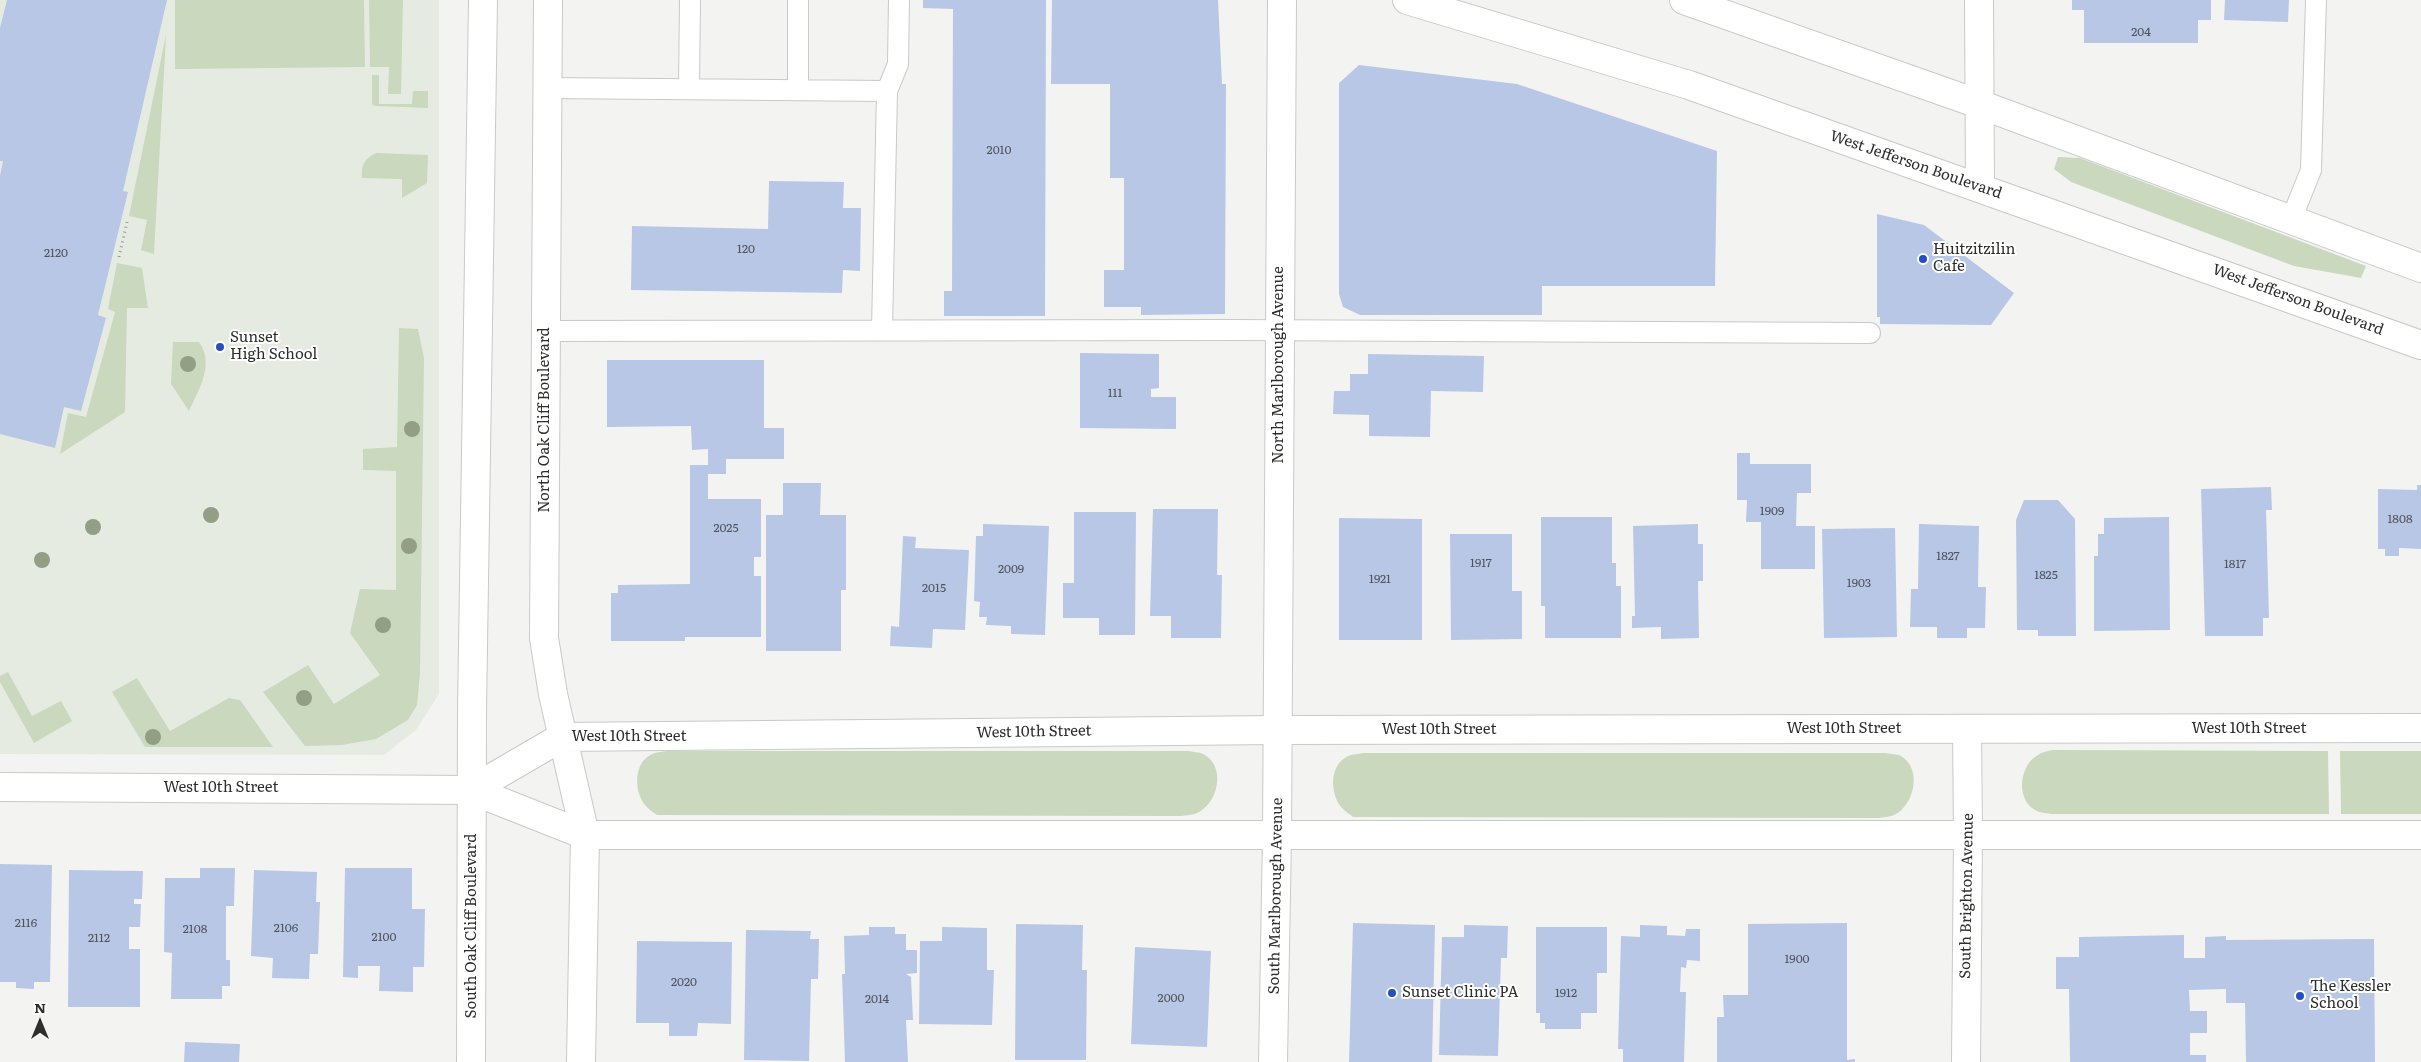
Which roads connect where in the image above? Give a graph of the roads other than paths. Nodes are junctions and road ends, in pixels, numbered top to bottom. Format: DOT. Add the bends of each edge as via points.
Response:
graph roads {
  1 [pos="483,0"];
  2 [pos="548,0"];
  3 [pos="690,0"];
  4 [pos="798,0"];
  5 [pos="899,0"];
  6 [pos="1282,0"];
  7 [pos="1407,0"];
  8 [pos="1684,0"];
  9 [pos="1979,0"];
  10 [pos="2316,0"];
  11 [pos="547,88"];
  12 [pos="689,88"];
  13 [pos="798,90"];
  14 [pos="887,91"];
  15 [pos="1979,104"];
  16 [pos="1980,187"];
  17 [pos="2292,220"];
  18 [pos="2421,268"];
  19 [pos="882,330"];
  20 [pos="546,331"];
  21 [pos="1280,331"];
  22 [pos="1870,333"];
  23 [pos="2421,345"];
  24 [pos="2421,728"];
  25 [pos="1967,729"];
  26 [pos="1277,730"];
  27 [pos="562,737"];
  28 [pos="0,787"];
  29 [pos="471,790"];
  30 [pos="585,835"];
  31 [pos="1968,835"];
  32 [pos="2421,835"];
  33 [pos="1277,836"];
  34 [pos="472,1062"];
  35 [pos="581,1062"];
  36 [pos="1273,1062"];
  37 [pos="1966,1062"];
  1 -- 29 [label="street"];
  2 -- 11 [label="street, North Oak Cliff Boulevard"];
  3 -- 12 [label="lane"];
  4 -- 13 [label="lane"];
  5 -- 14 [label="lane" via="898,64"];
  6 -- 21 [label="street, North Marlborough Avenue"];
  7 -- 16 [label="street, West Jefferson Boulevard" via="1689,85"];
  8 -- 15 [label="street"];
  9 -- 15 [label="street"];
  10 -- 17 [label="lane" via="2311,170"];
  11 -- 12 [label="lane"];
  11 -- 20 [label="street, North Oak Cliff Boulevard"];
  12 -- 13 [label="lane"];
  13 -- 14 [label="lane"];
  14 -- 19 [label="lane"];
  15 -- 16 [label="street"];
  15 -- 17 [label="street"];
  16 -- 23 [label="street, West Jefferson Boulevard"];
  17 -- 18 [label="street"];
  19 -- 20 [label="lane"];
  19 -- 21 [label="lane"];
  20 -- 27 [label="street, North Oak Cliff Boulevard" via="544,638"];
  21 -- 22 [label="lane"];
  21 -- 26 [label="street, North Marlborough Avenue"];
  24 -- 25 [label="street, West 10th Street"];
  25 -- 26 [label="street, West 10th Street"];
  25 -- 31 [label="street, South Brighton Avenue"];
  26 -- 27 [label="street, West 10th Street"];
  26 -- 33 [label="street, South Marlborough Avenue"];
  27 -- 29 [label="street, West 10th Street"];
  27 -- 30 [label="street, North Oak Cliff Boulevard"];
  28 -- 29 [label="street, West 10th Street"];
  29 -- 30 [label="street, West 10th Street"];
  29 -- 34 [label="street, South Oak Cliff Boulevard"];
  30 -- 33 [label="street, West 10th Street"];
  30 -- 35 [label="street"];
  31 -- 32 [label="street, West 10th Street"];
  31 -- 33 [label="street, West 10th Street"];
  31 -- 37 [label="street, South Brighton Avenue"];
  33 -- 36 [label="street, South Marlborough Avenue"];
}
